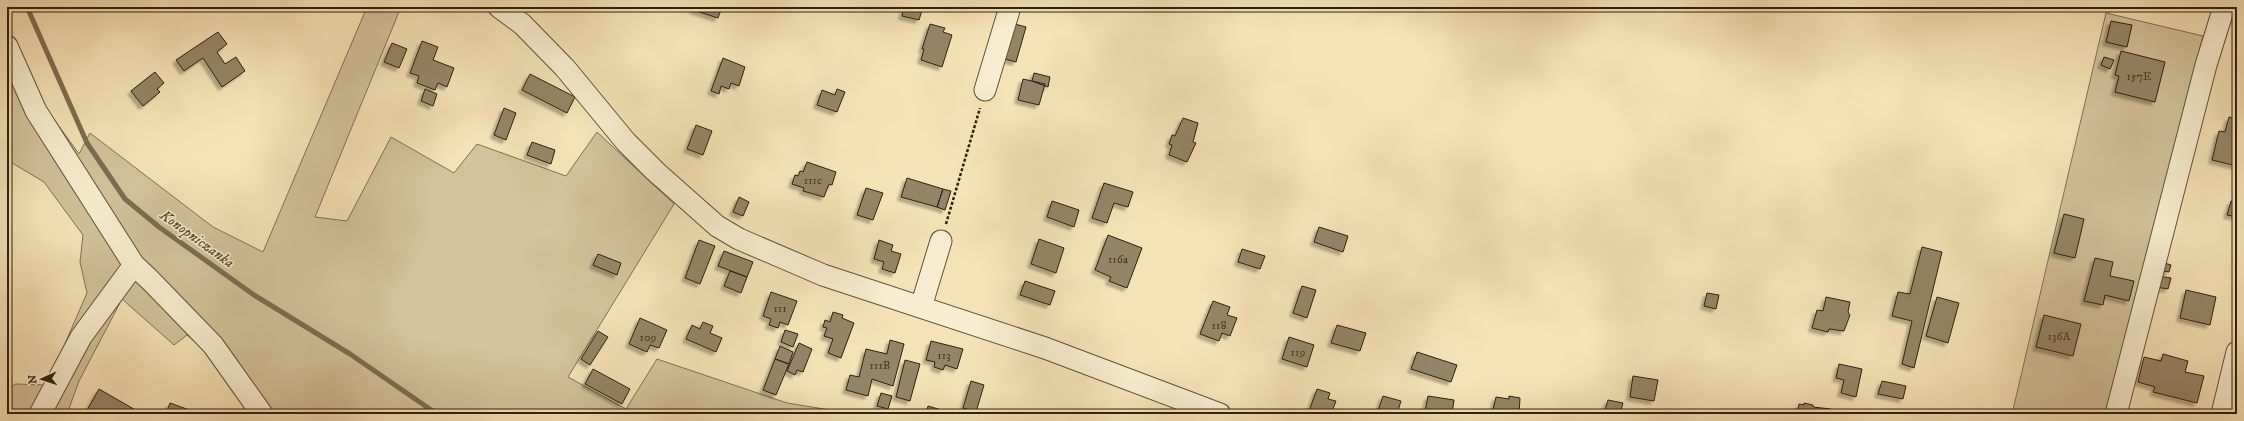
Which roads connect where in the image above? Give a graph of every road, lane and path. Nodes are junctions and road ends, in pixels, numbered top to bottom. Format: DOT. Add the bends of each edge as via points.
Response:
graph roads {
  1 [pos="499,7"];
  2 [pos="1010,7"];
  3 [pos="2224,7"];
  4 [pos="7,46"];
  5 [pos="985,90"];
  6 [pos="941,241"];
  7 [pos="134,265"];
  8 [pos="921,307"];
  9 [pos="2237,352"];
  10 [pos="40,414"];
  11 [pos="262,414"];
  12 [pos="1220,414"];
  13 [pos="2116,414"];
  14 [pos="2222,414"];
  1 -- 8 [label="street" via="522,24 559,63 636,152 716,226 739,240 822,275"];
  2 -- 5 [label="street"];
  3 -- 13 [label="street" via="2206,65"];
  4 -- 7 [label="street" via="36,111"];
  5 -- 6 [label="path"];
  6 -- 8 [label="street"];
  7 -- 10 [label="street" via="80,337"];
  7 -- 11 [label="street" via="213,346"];
  8 -- 12 [label="street" via="1052,351"];
  9 -- 14 [label="street"];
}
